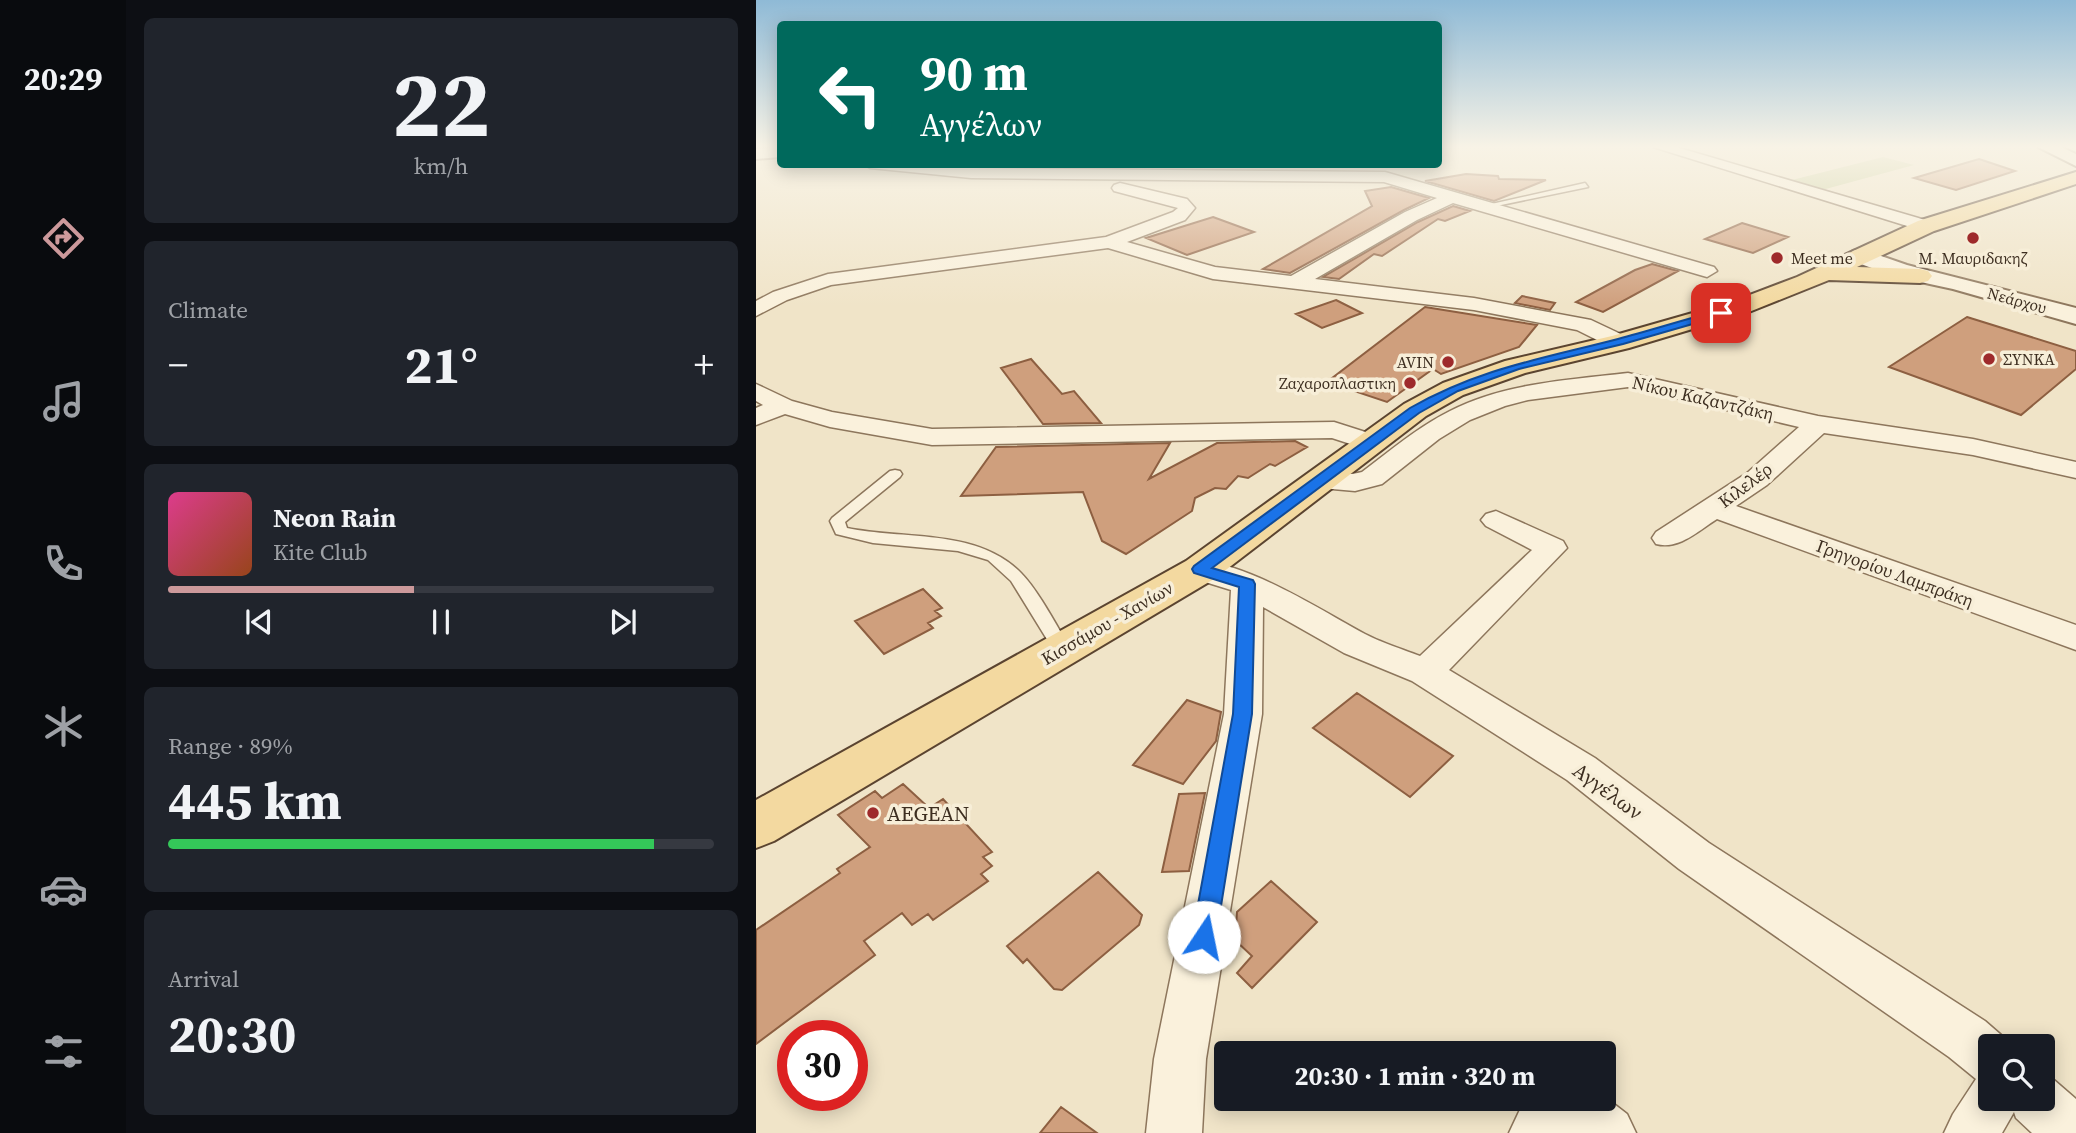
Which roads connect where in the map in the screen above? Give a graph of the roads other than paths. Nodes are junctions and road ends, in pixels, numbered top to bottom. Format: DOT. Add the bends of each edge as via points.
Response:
graph roads {
  1 [pos="1173,200"];
  2 [pos="1447,200"];
  3 [pos="1457,200"];
  4 [pos="1515,200"];
  5 [pos="1838,200"];
  6 [pos="2008,200"];
  7 [pos="1482,207"];
  8 [pos="1926,226"];
  9 [pos="1109,242"];
  10 [pos="1865,254"];
  11 [pos="1707,271"];
  12 [pos="1924,274"];
  13 [pos="1817,277"];
  14 [pos="1294,283"];
  15 [pos="756,310"];
  16 [pos="2076,316"];
  17 [pos="1619,342"];
  18 [pos="756,391"];
  19 [pos="772,411"];
  20 [pos="1818,424"];
  21 [pos="1372,443"];
  22 [pos="2076,470"];
  23 [pos="895,474"];
  24 [pos="1320,481"];
  25 [pos="1715,508"];
  26 [pos="1496,520"];
  27 [pos="1667,538"];
  28 [pos="1200,569"];
  29 [pos="1247,584"];
  30 [pos="2076,638"];
  31 [pos="1062,650"];
  32 [pos="1425,672"];
  33 [pos="756,826"];
  34 [pos="1978,1049"];
  35 [pos="1985,1111"];
  36 [pos="2048,1111"];
  37 [pos="1174,1133"];
  38 [pos="1537,1133"];
  39 [pos="1608,1133"];
  40 [pos="1972,1133"];
  41 [pos="2073,1133"];
  1 -- 9 [label="street" via="1187,208 1180,216"];
  2 -- 14 [label="street"];
  3 -- 7 [label="street"];
  4 -- 7 [label="lane"];
  5 -- 8 [label="street"];
  6 -- 8 [label="main road, Κισσάμου - Χανίων"];
  7 -- 11 [label="street"];
  8 -- 10 [label="main road, Κισσάμου - Χανίων"];
  9 -- 14 [label="street" via="1213,273"];
  9 -- 15 [label="street" via="828,280 780,296"];
  10 -- 12 [label="street, Νεάρχου" via="1883,267"];
  10 -- 13 [label="main road, Κισσάμου - Χανίων"];
  12 -- 13 [label="main road"];
  12 -- 16 [label="street, Νεάρχου"];
  13 -- 17 [label="main road, Κισσάμου - Χανίων" via="1740,307"];
  14 -- 17 [label="street" via="1474,304 1583,325"];
  17 -- 21 [label="main road, Κισσάμου - Χανίων" via="1515,367 1453,389"];
  18 -- 19 [label="street"];
  19 -- 21 [label="street" via="932,436 1334,430"];
  20 -- 22 [label="street, Νίκου Καζαντζάκη" via="1973,447"];
  20 -- 24 [label="street, Νίκου Καζαντζάκη" via="1642,381 1571,386 1527,393 1461,415 1371,478"];
  20 -- 25 [label="street, Κιλελέρ" via="1757,479"];
  21 -- 24 [label="main road, Κισσάμου - Χανίων"];
  23 -- 31 [label="lane" via="837,521 841,531 960,545 993,557 1017,578"];
  24 -- 28 [label="main road, Κισσάμου - Χανίων"];
  25 -- 27 [label="street, Κιλελέρ"];
  25 -- 30 [label="street, Γρηγορίου Λαμπράκη"];
  26 -- 32 [label="street" via="1552,548"];
  28 -- 29 [label="street, Αγγέλων"];
  28 -- 31 [label="main road, Κισσάμου - Χανίων"];
  29 -- 32 [label="street, Αγγέλων" via="1356,644"];
  29 -- 37 [label="street" via="1243,714 1180,1059"];
  31 -- 33 [label="main road, Κισσάμου - Χανίων"];
  32 -- 34 [label="street, Αγγέλων" via="1581,769 1694,856"];
  35 -- 40 [label="street"];
  36 -- 41 [label="street"];
  38 -- 39 [label="street" via="1546,1115 1568,1109 1592,1119"];
}
